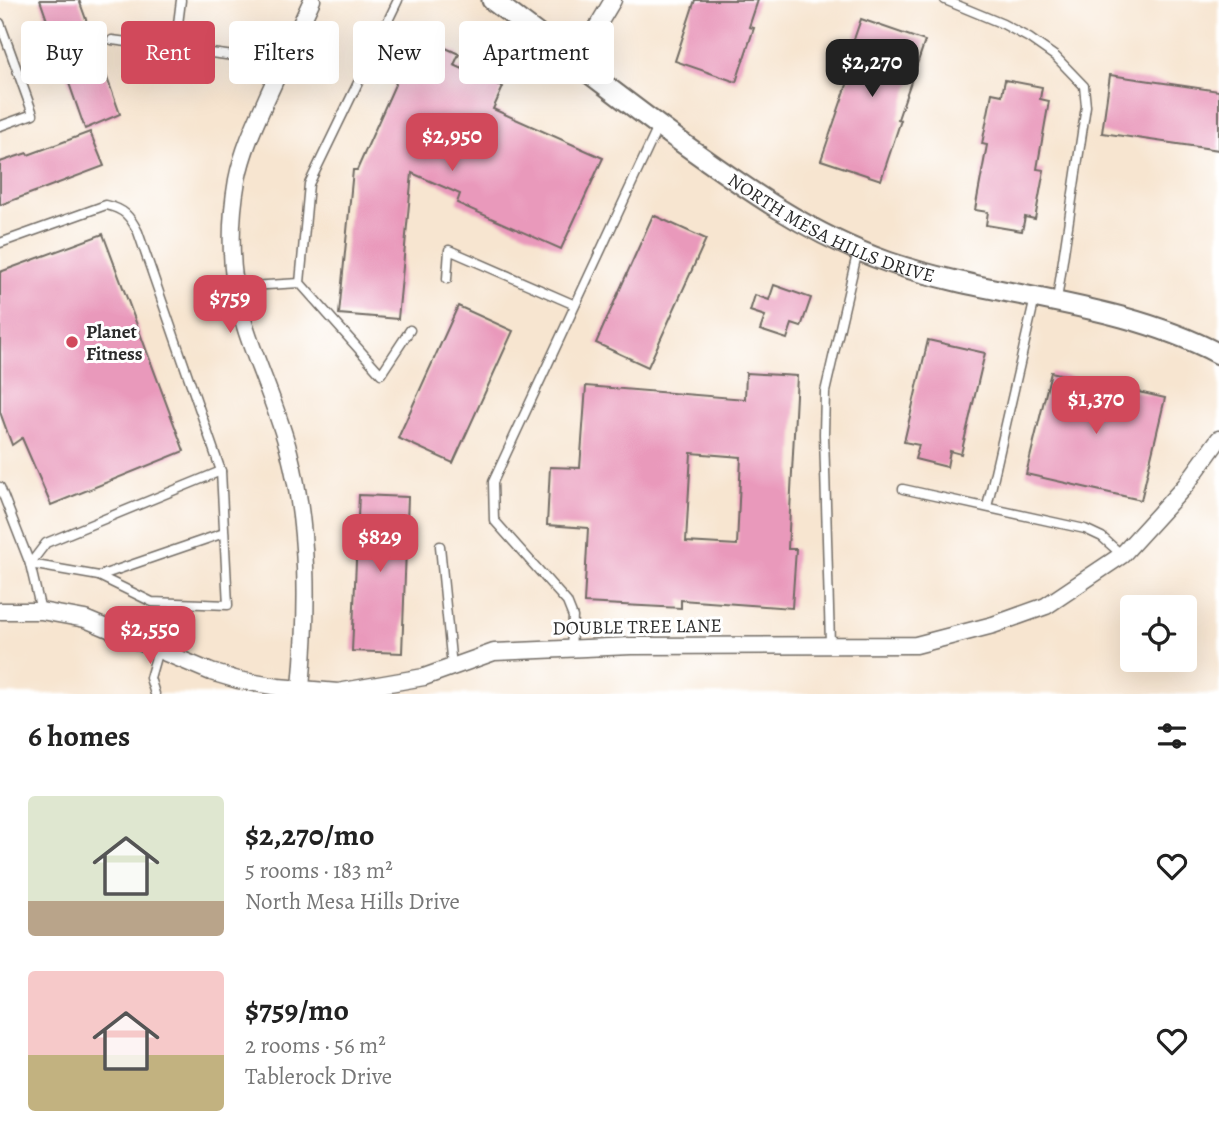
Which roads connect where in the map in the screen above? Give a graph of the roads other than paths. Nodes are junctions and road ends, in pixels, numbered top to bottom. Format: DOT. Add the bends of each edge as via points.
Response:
graph roads {
  1 [pos="181,0"];
  2 [pos="312,0"];
  3 [pos="398,0"];
  4 [pos="492,0"];
  5 [pos="614,0"];
  6 [pos="945,0"];
  7 [pos="178,21"];
  8 [pos="302,21"];
  9 [pos="520,21"];
  10 [pos="601,21"];
  11 [pos="0,23"];
  12 [pos="112,40"];
  13 [pos="121,41"];
  14 [pos="274,84"];
  15 [pos="605,84"];
  16 [pos="659,125"];
  17 [pos="0,126"];
  18 [pos="0,243"];
  19 [pos="858,250"];
  20 [pos="447,279"];
  21 [pos="300,283"];
  22 [pos="235,287"];
  23 [pos="1035,298"];
  24 [pos="1057,302"];
  25 [pos="575,305"];
  26 [pos="410,330"];
  27 [pos="1219,354"];
  28 [pos="1219,439"];
  29 [pos="221,471"];
  30 [pos="0,487"];
  31 [pos="903,489"];
  32 [pos="987,507"];
  33 [pos="224,533"];
  34 [pos="440,546"];
  35 [pos="1122,555"];
  36 [pos="30,565"];
  37 [pos="99,576"];
  38 [pos="0,611"];
  39 [pos="41,611"];
  40 [pos="830,644"];
  41 [pos="571,648"];
  42 [pos="158,650"];
  43 [pos="452,667"];
  44 [pos="301,688"];
  45 [pos="155,694"];
  1 -- 7 [label="lane"];
  2 -- 8 [label="street"];
  3 -- 21 [label="lane" via="309,184"];
  4 -- 9 [label="street, NORTH MESA HILLS DRIVE"];
  5 -- 10 [label="street"];
  6 -- 24 [label="lane" via="1029,38 1084,86 1086,106"];
  11 -- 17 [label="lane" via="33,114"];
  12 -- 13 [label="lane"];
  14 -- 22 [label="street" via="245,149 237,181 232,230"];
  15 -- 16 [label="street, NORTH MESA HILLS DRIVE"];
  16 -- 19 [label="street, NORTH MESA HILLS DRIVE" via="766,202"];
  16 -- 25 [label="lane"];
  18 -- 29 [label="lane" via="106,205 130,216"];
  19 -- 23 [label="street, NORTH MESA HILLS DRIVE" via="919,271"];
  19 -- 40 [label="lane" via="825,392"];
  20 -- 25 [label="lane" via="449,250"];
  21 -- 22 [label="lane"];
  21 -- 26 [label="lane" via="380,374"];
  22 -- 44 [label="street" via="276,405 296,483 306,591"];
  23 -- 24 [label="street, NORTH MESA HILLS DRIVE"];
  23 -- 32 [label="lane"];
  24 -- 27 [label="street, NORTH MESA HILLS DRIVE" via="1139,320"];
  25 -- 41 [label="lane" via="493,482 494,520 567,602 573,617"];
  28 -- 35 [label="street, DOUBLE TREE LANE" via="1185,486"];
  29 -- 33 [label="lane"];
  29 -- 36 [label="lane" via="46,543"];
  30 -- 36 [label="lane"];
  31 -- 32 [label="lane"];
  32 -- 35 [label="lane" via="1085,529"];
  33 -- 37 [label="lane"];
  33 -- 37 [label="lane" via="228,605 152,602"];
  34 -- 43 [label="lane"];
  35 -- 40 [label="street, DOUBLE TREE LANE" via="1046,606 993,625 916,645"];
  36 -- 37 [label="lane"];
  36 -- 39 [label="lane"];
  38 -- 39 [label="street, DOUBLE TREE LANE"];
  39 -- 42 [label="street, DOUBLE TREE LANE" via="85,619"];
  40 -- 41 [label="street, DOUBLE TREE LANE"];
  41 -- 43 [label="street, DOUBLE TREE LANE" via="494,652"];
  42 -- 44 [label="street, DOUBLE TREE LANE" via="238,680"];
  42 -- 45 [label="lane" via="150,678"];
  43 -- 44 [label="street, DOUBLE TREE LANE" via="424,677 338,692"];
}
